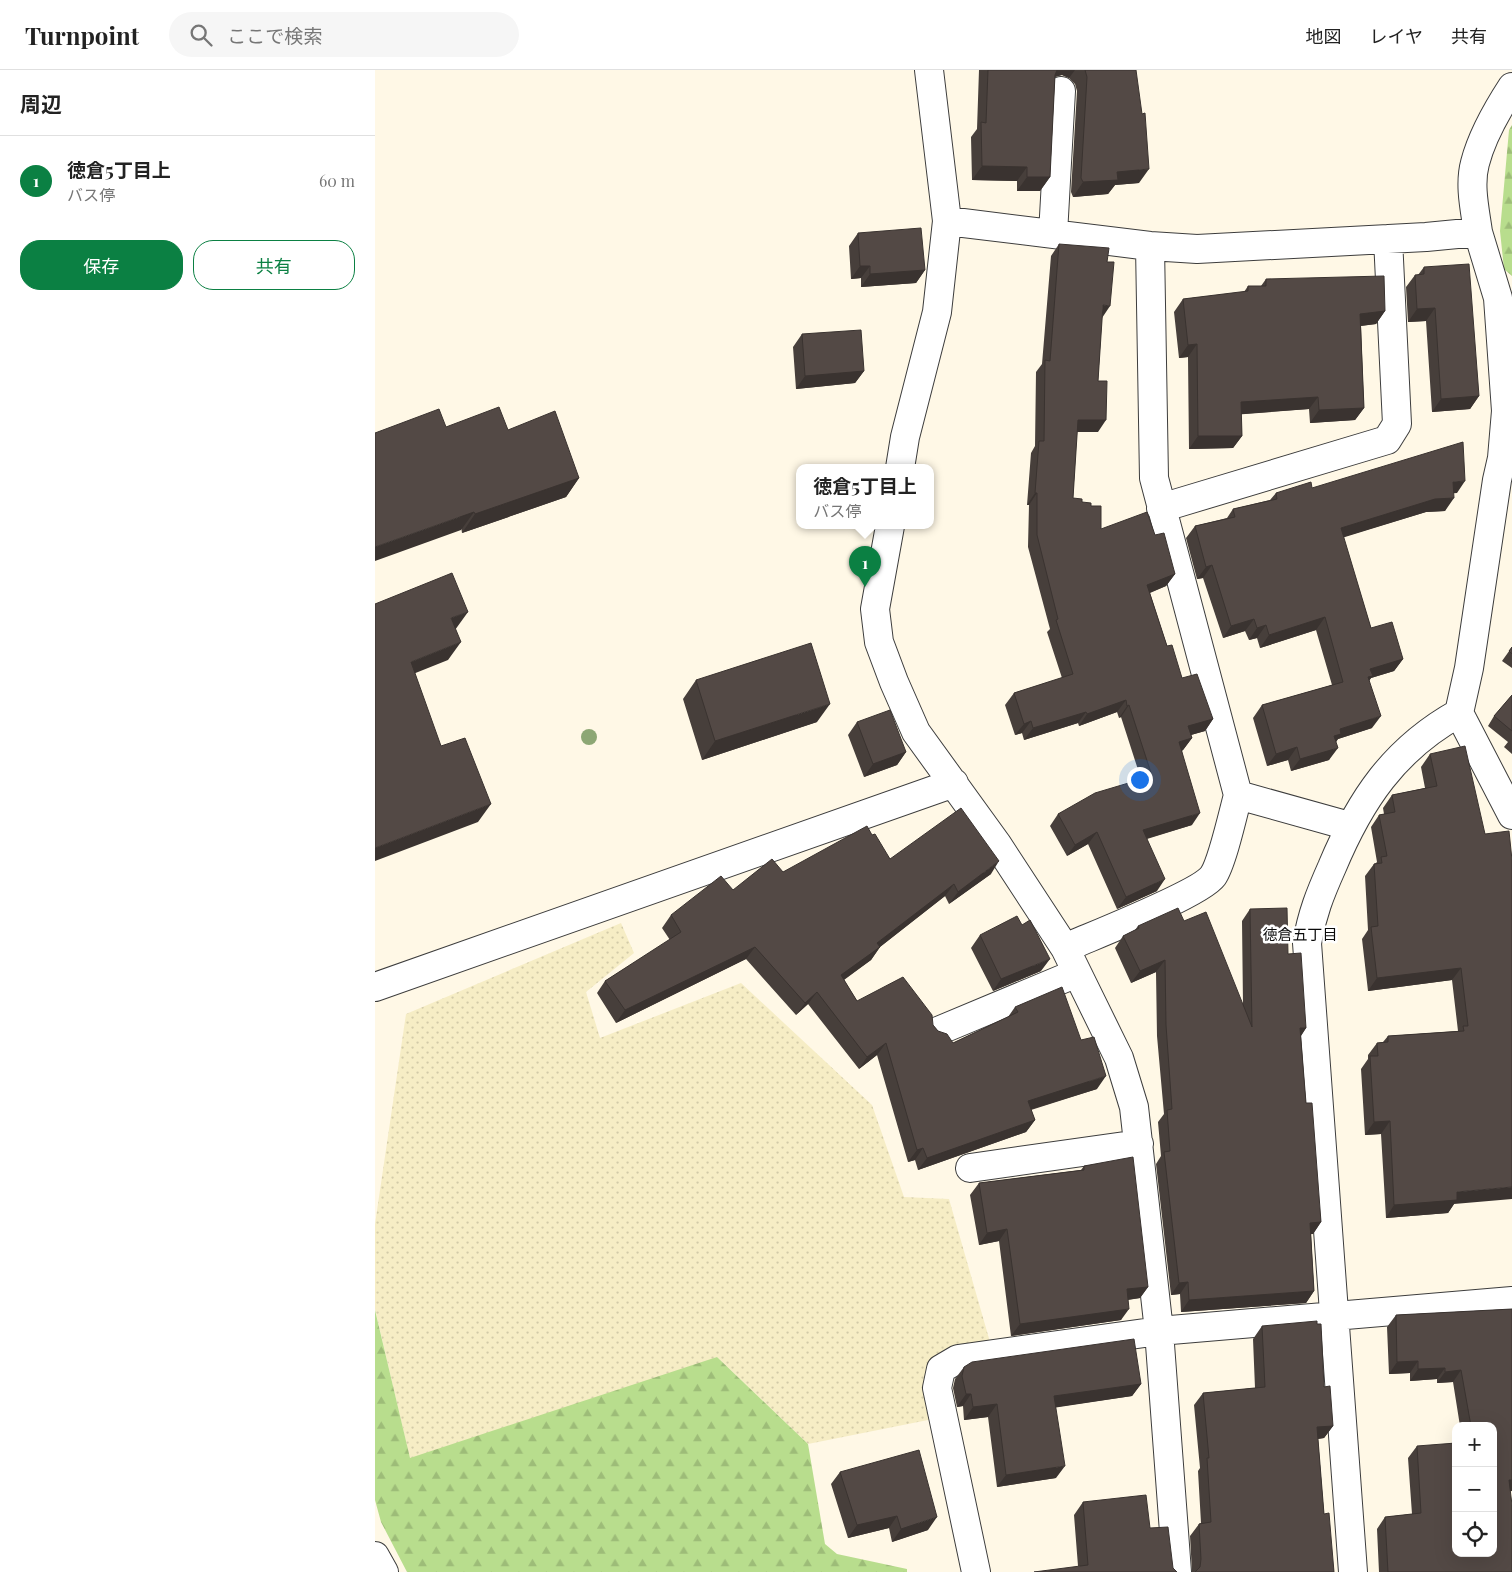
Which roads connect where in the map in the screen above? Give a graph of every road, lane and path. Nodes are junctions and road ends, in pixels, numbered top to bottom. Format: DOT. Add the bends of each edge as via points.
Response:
graph roads {
  1 [pos="929,70"];
  2 [pos="1512,87"];
  3 [pos="1061,91"];
  4 [pos="947,221"];
  5 [pos="1478,232"];
  6 [pos="1053,234"];
  7 [pos="1388,239"];
  8 [pos="1150,246"];
  9 [pos="1507,448"];
  10 [pos="901,464"];
  11 [pos="1161,508"];
  12 [pos="888,529"];
  13 [pos="1459,713"];
  14 [pos="954,783"];
  15 [pos="1238,795"];
  16 [pos="1512,815"];
  17 [pos="1349,826"];
  18 [pos="1065,948"];
  19 [pos="1077,973"];
  20 [pos="375,987"];
  21 [pos="938,1031"];
  22 [pos="1139,1144"];
  23 [pos="970,1168"];
  24 [pos="1512,1301"];
  25 [pos="1335,1315"];
  26 [pos="1159,1331"];
  27 [pos="375,1556"];
  28 [pos="384,1572"];
  29 [pos="975,1572"];
  30 [pos="1177,1572"];
  31 [pos="1353,1572"];
  1 -- 4 [label="street"];
  2 -- 5 [label="street" via="1496,111 1475,164 1473,198"];
  3 -- 6 [label="street"];
  4 -- 6 [label="street"];
  4 -- 10 [label="street" via="937,312"];
  5 -- 7 [label="street"];
  5 -- 9 [label="street" via="1498,298"];
  6 -- 8 [label="street"];
  7 -- 8 [label="street" via="1197,249"];
  7 -- 11 [label="street" via="1397,424 1387,440"];
  8 -- 11 [label="street" via="1154,478"];
  9 -- 13 [label="street" via="1497,480 1469,668"];
  11 -- 15 [label="street"];
  12 -- 14 [label="street" via="875,609 879,642 916,732"];
  13 -- 16 [label="street"];
  13 -- 17 [label="street" via="1436,726 1406,751 1378,781"];
  14 -- 18 [label="street"];
  14 -- 20 [label="street"];
  15 -- 17 [label="street"];
  15 -- 18 [label="street" via="1213,877 1192,892"];
  17 -- 25 [label="street" via="1313,911 1307,943"];
  18 -- 19 [label="street"];
  19 -- 21 [label="street"];
  19 -- 22 [label="street" via="1119,1058 1134,1107"];
  22 -- 23 [label="street"];
  22 -- 26 [label="street"];
  24 -- 25 [label="street"];
  25 -- 26 [label="street"];
  25 -- 31 [label="street"];
  26 -- 29 [label="street" via="958,1359 941,1369 937,1388"];
  26 -- 30 [label="street"];
  27 -- 28 [label="street"];
}
